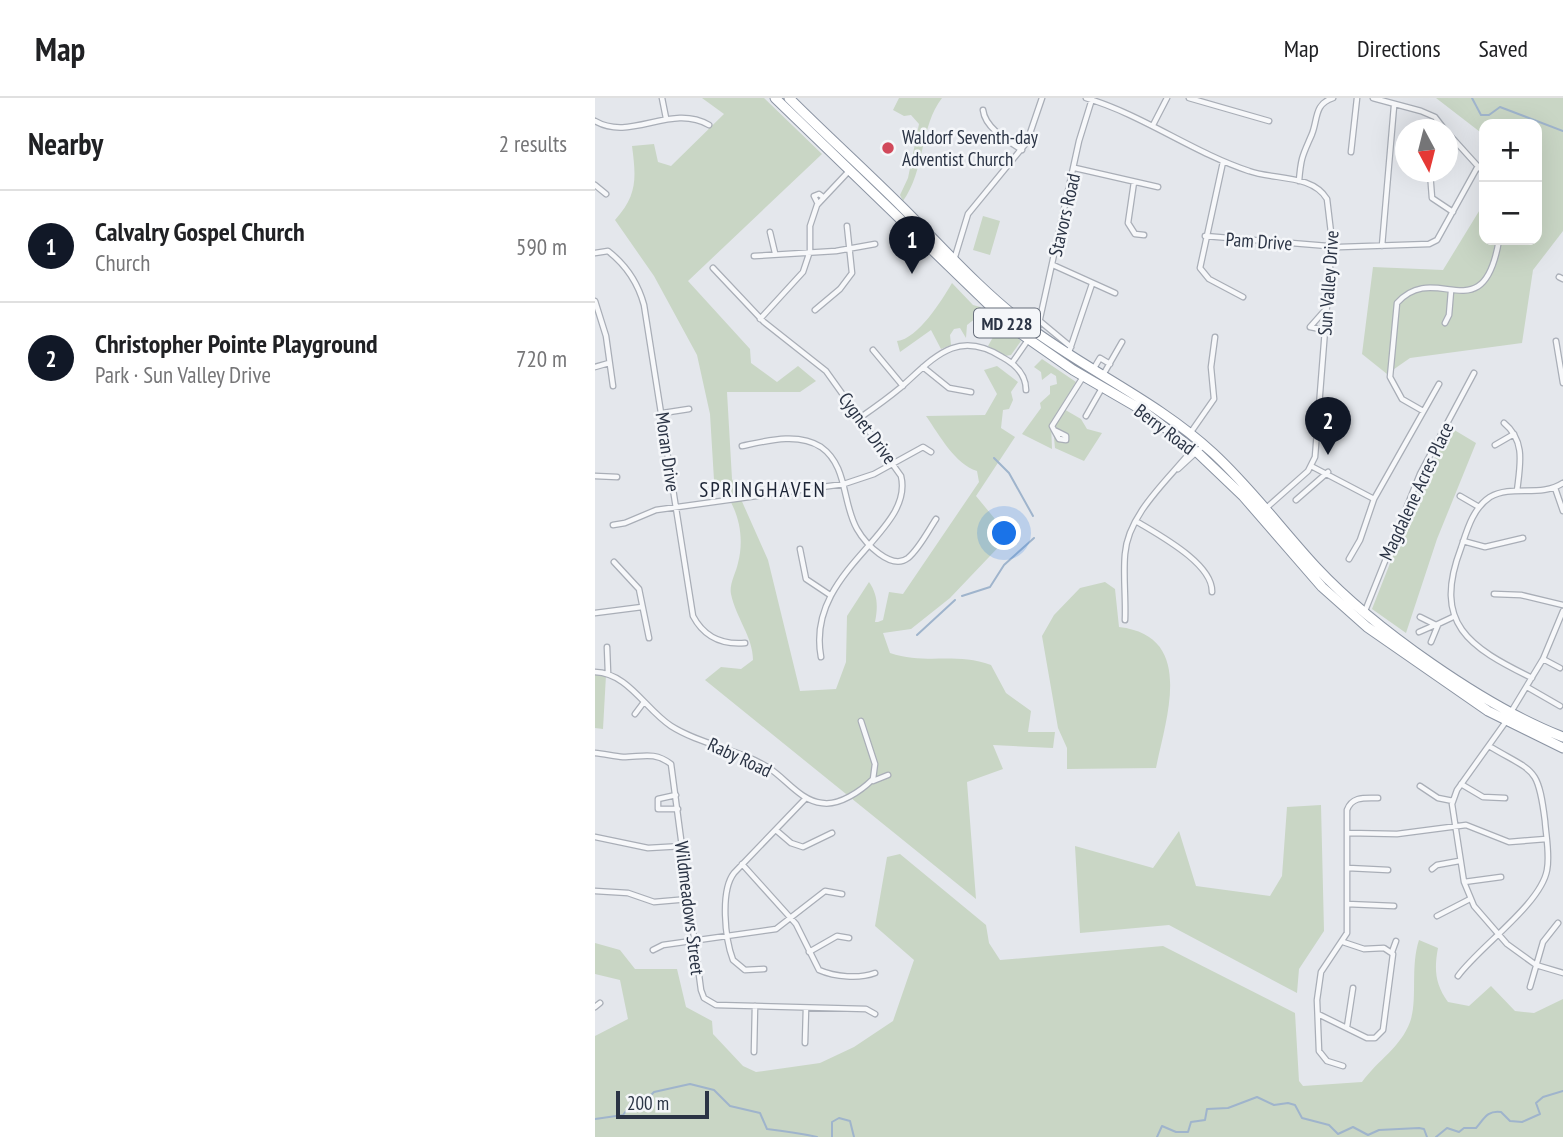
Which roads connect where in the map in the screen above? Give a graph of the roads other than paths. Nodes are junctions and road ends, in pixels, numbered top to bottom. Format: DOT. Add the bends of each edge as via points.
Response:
graph roads {
  1 [pos="662,98"];
  2 [pos="775,98"];
  3 [pos="789,98"];
  4 [pos="1042,98"];
  5 [pos="1167,98"];
  6 [pos="1189,98"];
  7 [pos="1333,98"];
  8 [pos="1357,98"];
  9 [pos="1373,98"];
  10 [pos="1090,99"];
  11 [pos="1394,106"];
  12 [pos="983,110"];
  13 [pos="666,118"];
  14 [pos="1437,119"];
  15 [pos="595,121"];
  16 [pos="1269,121"];
  17 [pos="709,125"];
  18 [pos="1153,125"];
  19 [pos="1458,144"];
  20 [pos="1022,150"];
  21 [pos="1351,152"];
  22 [pos="1223,162"];
  23 [pos="1478,166"];
  24 [pos="1075,168"];
  25 [pos="849,171"];
  26 [pos="1299,181"];
  27 [pos="1134,182"];
  28 [pos="1431,182"];
  29 [pos="595,185"];
  30 [pos="1157,187"];
  31 [pos="606,194"];
  32 [pos="1453,212"];
  33 [pos="847,226"];
  34 [pos="770,232"];
  35 [pos="1144,235"];
  36 [pos="1205,236"];
  37 [pos="875,244"];
  38 [pos="1498,245"];
  39 [pos="1331,246"];
  40 [pos="1382,246"];
  41 [pos="849,249"];
  42 [pos="810,251"];
  43 [pos="595,253"];
  44 [pos="775,253"];
  45 [pos="754,256"];
  46 [pos="954,260"];
  47 [pos="1053,265"];
  48 [pos="713,268"];
  49 [pos="949,269"];
  50 [pos="1092,284"];
  51 [pos="1451,291"];
  52 [pos="1115,293"];
  53 [pos="1243,297"];
  54 [pos="595,301"];
  55 [pos="1327,308"];
  56 [pos="814,310"];
  57 [pos="760,319"];
  58 [pos="1041,322"];
  59 [pos="1445,323"];
  60 [pos="1325,330"];
  61 [pos="1037,332"];
  62 [pos="1215,337"];
  63 [pos="1027,340"];
  64 [pos="1556,341"];
  65 [pos="1122,342"];
  66 [pos="873,350"];
  67 [pos="1069,351"];
  68 [pos="609,363"];
  69 [pos="1012,363"];
  70 [pos="1110,364"];
  71 [pos="595,367"];
  72 [pos="923,367"];
  73 [pos="1093,370"];
  74 [pos="1474,373"];
  75 [pos="1084,376"];
  76 [pos="1103,376"];
  77 [pos="1563,383"];
  78 [pos="1439,384"];
  79 [pos="613,386"];
  80 [pos="903,386"];
  81 [pos="1103,387"];
  82 [pos="1026,390"];
  83 [pos="971,392"];
  84 [pos="689,409"];
  85 [pos="1423,411"];
  86 [pos="663,413"];
  87 [pos="1086,416"];
  88 [pos="861,417"];
  89 [pos="1504,423"];
  90 [pos="1054,430"];
  91 [pos="1190,433"];
  92 [pos="1514,434"];
  93 [pos="742,446"];
  94 [pos="1198,446"];
  95 [pos="1495,446"];
  96 [pos="931,452"];
  97 [pos="893,464"];
  98 [pos="1311,466"];
  99 [pos="1328,472"];
  100 [pos="595,476"];
  101 [pos="617,477"];
  102 [pos="1563,483"];
  103 [pos="843,484"];
  104 [pos="1555,488"];
  105 [pos="1517,491"];
  106 [pos="1460,496"];
  107 [pos="1374,499"];
  108 [pos="1296,500"];
  109 [pos="1479,507"];
  110 [pos="677,508"];
  111 [pos="1262,511"];
  112 [pos="1563,511"];
  113 [pos="936,519"];
  114 [pos="1136,521"];
  115 [pos="613,524"];
  116 [pos="1523,538"];
  117 [pos="1463,541"];
  118 [pos="869,542"];
  119 [pos="800,549"];
  120 [pos="1349,559"];
  121 [pos="614,562"];
  122 [pos="1212,592"];
  123 [pos="1494,594"];
  124 [pos="830,596"];
  125 [pos="1563,605"];
  126 [pos="642,607"];
  127 [pos="1563,611"];
  128 [pos="1364,612"];
  129 [pos="595,613"];
  130 [pos="1420,617"];
  131 [pos="1453,617"];
  132 [pos="1125,620"];
  133 [pos="1437,624"];
  134 [pos="1419,632"];
  135 [pos="649,638"];
  136 [pos="1431,642"];
  137 [pos="745,643"];
  138 [pos="607,647"];
  139 [pos="821,657"];
  140 [pos="1543,659"];
  141 [pos="1560,668"];
  142 [pos="595,672"];
  143 [pos="608,673"];
  144 [pos="1532,678"];
  145 [pos="1527,687"];
  146 [pos="645,702"];
  147 [pos="1560,706"];
  148 [pos="635,714"];
  149 [pos="1508,717"];
  150 [pos="861,721"];
  151 [pos="1563,737"];
  152 [pos="1489,746"];
  153 [pos="1563,748"];
  154 [pos="595,753"];
  155 [pos="888,775"];
  156 [pos="869,783"];
  157 [pos="1461,784"];
  158 [pos="1420,786"];
  159 [pos="676,795"];
  160 [pos="806,798"];
  161 [pos="1378,798"];
  162 [pos="1505,799"];
  163 [pos="1453,802"];
  164 [pos="678,809"];
  165 [pos="1453,825"];
  166 [pos="777,831"];
  167 [pos="832,833"];
  168 [pos="1348,833"];
  169 [pos="595,836"];
  170 [pos="1546,839"];
  171 [pos="683,846"];
  172 [pos="1459,861"];
  173 [pos="742,864"];
  174 [pos="1348,868"];
  175 [pos="1432,869"];
  176 [pos="1388,870"];
  177 [pos="1501,877"];
  178 [pos="1464,882"];
  179 [pos="595,891"];
  180 [pos="842,894"];
  181 [pos="689,899"];
  182 [pos="1469,899"];
  183 [pos="1347,904"];
  184 [pos="1394,906"];
  185 [pos="1437,916"];
  186 [pos="791,919"];
  187 [pos="1558,923"];
  188 [pos="729,934"];
  189 [pos="1498,934"];
  190 [pos="849,938"];
  191 [pos="1397,941"];
  192 [pos="694,942"];
  193 [pos="1343,942"];
  194 [pos="653,950"];
  195 [pos="809,952"];
  196 [pos="1392,952"];
  197 [pos="1536,965"];
  198 [pos="764,969"];
  199 [pos="875,973"];
  200 [pos="1563,973"];
  201 [pos="1458,976"];
  202 [pos="1530,987"];
  203 [pos="1353,988"];
  204 [pos="755,1006"];
  205 [pos="806,1008"];
  206 [pos="875,1014"];
  207 [pos="1318,1014"];
  208 [pos="1347,1027"];
  209 [pos="805,1043"];
  210 [pos="754,1052"];
  211 [pos="1343,1066"];
  1 -- 13 [label="street"];
  2 -- 25 [label="highway, Berry Road / MD 228"];
  3 -- 46 [label="highway, Berry Road / MD 228"];
  4 -- 20 [label="street"];
  5 -- 18 [label="street"];
  6 -- 16 [label="street"];
  7 -- 26 [label="street" via="1316,112 1302,152"];
  8 -- 21 [label="street"];
  9 -- 11 [label="street"];
  10 -- 18 [label="street, Sun Valley Drive"];
  10 -- 24 [label="street, Stavors Road"];
  11 -- 14 [label="street"];
  11 -- 40 [label="street"];
  12 -- 20 [label="street" via="996,131"];
  13 -- 15 [label="street" via="613,129"];
  13 -- 17 [label="street" via="691,116"];
  18 -- 22 [label="street, Sun Valley Drive"];
  19 -- 23 [label="street"];
  20 -- 46 [label="street" via="968,214"];
  22 -- 26 [label="street, Sun Valley Drive"];
  22 -- 36 [label="street"];
  23 -- 32 [label="street, Pam Drive"];
  24 -- 27 [label="street"];
  24 -- 47 [label="street, Stavors Road"];
  25 -- 42 [label="street" via="823,197 814,196 818,204 810,226"];
  25 -- 49 [label="highway, Berry Road / MD 228"];
  26 -- 39 [label="street, Sun Valley Drive" via="1314,185 1328,199"];
  27 -- 30 [label="street"];
  27 -- 35 [label="street" via="1128,223 1135,233"];
  28 -- 32 [label="street" via="1432,198"];
  29 -- 31 [label="street"];
  32 -- 40 [label="street, Pam Drive" via="1437,240 1429,244"];
  33 -- 41 [label="street"];
  34 -- 44 [label="street"];
  36 -- 39 [label="street, Pam Drive"];
  36 -- 53 [label="street" via="1200,261 1203,274"];
  37 -- 41 [label="street"];
  38 -- 51 [label="street" via="1487,280 1472,289"];
  39 -- 40 [label="street, Pam Drive"];
  39 -- 55 [label="street, Sun Valley Drive"];
  41 -- 42 [label="street"];
  41 -- 56 [label="street" via="852,273"];
  42 -- 44 [label="street"];
  42 -- 57 [label="street" via="803,272"];
  43 -- 86 [label="street, Moran Drive" via="612,253 639,290"];
  44 -- 45 [label="street"];
  46 -- 49 [label="street"];
  46 -- 61 [label="highway, Berry Road / MD 228" via="990,297"];
  47 -- 50 [label="street"];
  47 -- 58 [label="street, Stavors Road"];
  48 -- 57 [label="street, Cygnet Drive"];
  49 -- 63 [label="highway, Berry Road / MD 228"];
  50 -- 52 [label="street"];
  50 -- 67 [label="street"];
  51 -- 59 [label="street"];
  51 -- 85 [label="street" via="1415,289 1406,293 1394,311 1390,377 1402,399"];
  54 -- 68 [label="street"];
  55 -- 60 [label="street, Sun Valley Drive"];
  55 -- 60 [label="street" via="1310,327"];
  57 -- 88 [label="street, Cygnet Drive" via="826,371"];
  58 -- 61 [label="street, Stavors Road"];
  58 -- 67 [label="street"];
  60 -- 98 [label="street, Sun Valley Drive" via="1317,444"];
  61 -- 63 [label="street"];
  61 -- 67 [label="highway, Berry Road / MD 228"];
  62 -- 91 [label="street" via="1211,367 1214,398"];
  63 -- 69 [label="street"];
  63 -- 75 [label="highway, Berry Road / MD 228"];
  64 -- 77 [label="street"];
  65 -- 70 [label="street"];
  66 -- 80 [label="street"];
  67 -- 73 [label="highway, Berry Road / MD 228"];
  68 -- 71 [label="street"];
  68 -- 79 [label="street"];
  69 -- 72 [label="street" via="985,348 964,345 941,352"];
  69 -- 82 [label="street"];
  70 -- 73 [label="street" via="1100,358"];
  70 -- 76 [label="street"];
  72 -- 80 [label="street"];
  72 -- 83 [label="street" via="949,388"];
  73 -- 76 [label="highway, Berry Road / MD 228"];
  74 -- 128 [label="street, Magdalene Acres Place" via="1420,474"];
  75 -- 81 [label="highway, Berry Road / MD 228"];
  75 -- 90 [label="street" via="1055,416"];
  76 -- 91 [label="highway, Berry Road / MD 228"];
  78 -- 85 [label="street"];
  80 -- 88 [label="street"];
  81 -- 87 [label="street"];
  81 -- 94 [label="highway, Berry Road / MD 228"];
  84 -- 86 [label="street"];
  85 -- 107 [label="street"];
  86 -- 110 [label="street, Moran Drive"];
  88 -- 97 [label="street, Cygnet Drive"];
  89 -- 92 [label="street"];
  91 -- 94 [label="highway, Berry Road / MD 228"];
  92 -- 95 [label="street"];
  92 -- 105 [label="street" via="1521,456"];
  93 -- 103 [label="street" via="806,441 827,453"];
  94 -- 111 [label="highway, Berry Road / MD 228"];
  94 -- 114 [label="street"];
  96 -- 97 [label="street" via="923,447"];
  97 -- 103 [label="street"];
  97 -- 118 [label="street, Cygnet Drive" via="903,484 900,505"];
  98 -- 99 [label="street"];
  98 -- 111 [label="street"];
  99 -- 107 [label="street"];
  99 -- 108 [label="street"];
  100 -- 101 [label="street"];
  102 -- 104 [label="street"];
  103 -- 110 [label="street"];
  103 -- 118 [label="street" via="856,526"];
  104 -- 105 [label="street"];
  104 -- 112 [label="street"];
  105 -- 109 [label="street" via="1498,494"];
  106 -- 109 [label="street"];
  107 -- 120 [label="street"];
  109 -- 117 [label="street"];
  110 -- 115 [label="street" via="646,512"];
  110 -- 137 [label="street, Moran Drive" via="695,619 717,640"];
  111 -- 128 [label="highway, Berry Road / MD 228"];
  111 -- 149 [label="highway, Berry Road / MD 228" via="1322,587 1361,622"];
  113 -- 118 [label="street" via="905,560 888,560"];
  114 -- 122 [label="street" via="1187,553 1208,578"];
  114 -- 132 [label="street" via="1125,555"];
  116 -- 117 [label="street" via="1485,547"];
  117 -- 131 [label="street" via="1450,584"];
  118 -- 124 [label="street, Cygnet Drive"];
  119 -- 124 [label="street" via="806,579"];
  121 -- 126 [label="street" via="636,584"];
  123 -- 125 [label="street"];
  124 -- 139 [label="street, Cygnet Drive" via="820,628"];
  126 -- 129 [label="street"];
  126 -- 135 [label="street"];
  127 -- 140 [label="street"];
  128 -- 149 [label="highway, Berry Road / MD 228"];
  130 -- 133 [label="street"];
  131 -- 133 [label="street"];
  131 -- 144 [label="street" via="1474,645"];
  133 -- 134 [label="street"];
  133 -- 136 [label="street"];
  138 -- 143 [label="street"];
  140 -- 141 [label="street"];
  140 -- 144 [label="street"];
  142 -- 143 [label="street"];
  143 -- 146 [label="street, Raby Road"];
  144 -- 145 [label="street"];
  145 -- 147 [label="street"];
  145 -- 149 [label="street"];
  146 -- 148 [label="street"];
  146 -- 160 [label="street, Raby Road" via="679,730 762,764"];
  149 -- 151 [label="highway, Berry Road / MD 228"];
  149 -- 152 [label="street"];
  149 -- 153 [label="highway, Berry Road / MD 228"];
  150 -- 156 [label="street" via="875,764 875,776"];
  152 -- 157 [label="street"];
  152 -- 170 [label="street" via="1536,775"];
  154 -- 159 [label="street, Wildmeadows Street" via="661,757 671,764"];
  155 -- 156 [label="street"];
  156 -- 160 [label="street" via="831,803"];
  157 -- 162 [label="street" via="1483,797"];
  157 -- 163 [label="street"];
  158 -- 163 [label="street"];
  159 -- 164 [label="street, Wildmeadows Street"];
  159 -- 164 [label="street" via="657,801 660,811"];
  160 -- 166 [label="street"];
  161 -- 168 [label="street" via="1349,804"];
  163 -- 165 [label="street"];
  164 -- 171 [label="street, Wildmeadows Street"];
  165 -- 168 [label="street" via="1397,834"];
  165 -- 170 [label="street" via="1472,826 1509,842"];
  165 -- 172 [label="street"];
  166 -- 167 [label="street" via="803,847"];
  166 -- 173 [label="street"];
  168 -- 174 [label="street"];
  169 -- 171 [label="street" via="648,848"];
  170 -- 189 [label="street" via="1544,880"];
  171 -- 181 [label="street, Wildmeadows Street"];
  172 -- 175 [label="street"];
  172 -- 178 [label="street"];
  173 -- 186 [label="street"];
  173 -- 188 [label="street" via="729,879 725,894"];
  174 -- 176 [label="street"];
  174 -- 183 [label="street"];
  177 -- 178 [label="street"];
  178 -- 182 [label="street"];
  179 -- 181 [label="street" via="628,892 654,902"];
  180 -- 186 [label="street" via="825,891"];
  181 -- 192 [label="street, Wildmeadows Street"];
  182 -- 185 [label="street"];
  182 -- 189 [label="street"];
  183 -- 184 [label="street"];
  183 -- 193 [label="street"];
  186 -- 188 [label="street" via="776,929"];
  186 -- 195 [label="street"];
  187 -- 197 [label="street" via="1544,939"];
  188 -- 192 [label="street"];
  188 -- 198 [label="street" via="735,964 750,971"];
  189 -- 197 [label="street"];
  189 -- 201 [label="street"];
  190 -- 195 [label="street" via="837,936"];
  191 -- 196 [label="street"];
  192 -- 194 [label="street"];
  192 -- 204 [label="street, Wildmeadows Street" via="704,998 716,1005"];
  193 -- 196 [label="street"];
  193 -- 207 [label="street" via="1321,972"];
  195 -- 199 [label="street" via="813,964 827,974"];
  196 -- 208 [label="street" via="1383,1030 1371,1039"];
  197 -- 200 [label="street"];
  197 -- 202 [label="street"];
  203 -- 208 [label="street"];
  204 -- 205 [label="street, Wildmeadows Street"];
  204 -- 210 [label="street"];
  205 -- 206 [label="street, Wildmeadows Street" via="866,1009"];
  205 -- 209 [label="street"];
  207 -- 208 [label="street"];
  207 -- 211 [label="street" via="1321,1055"];
}
